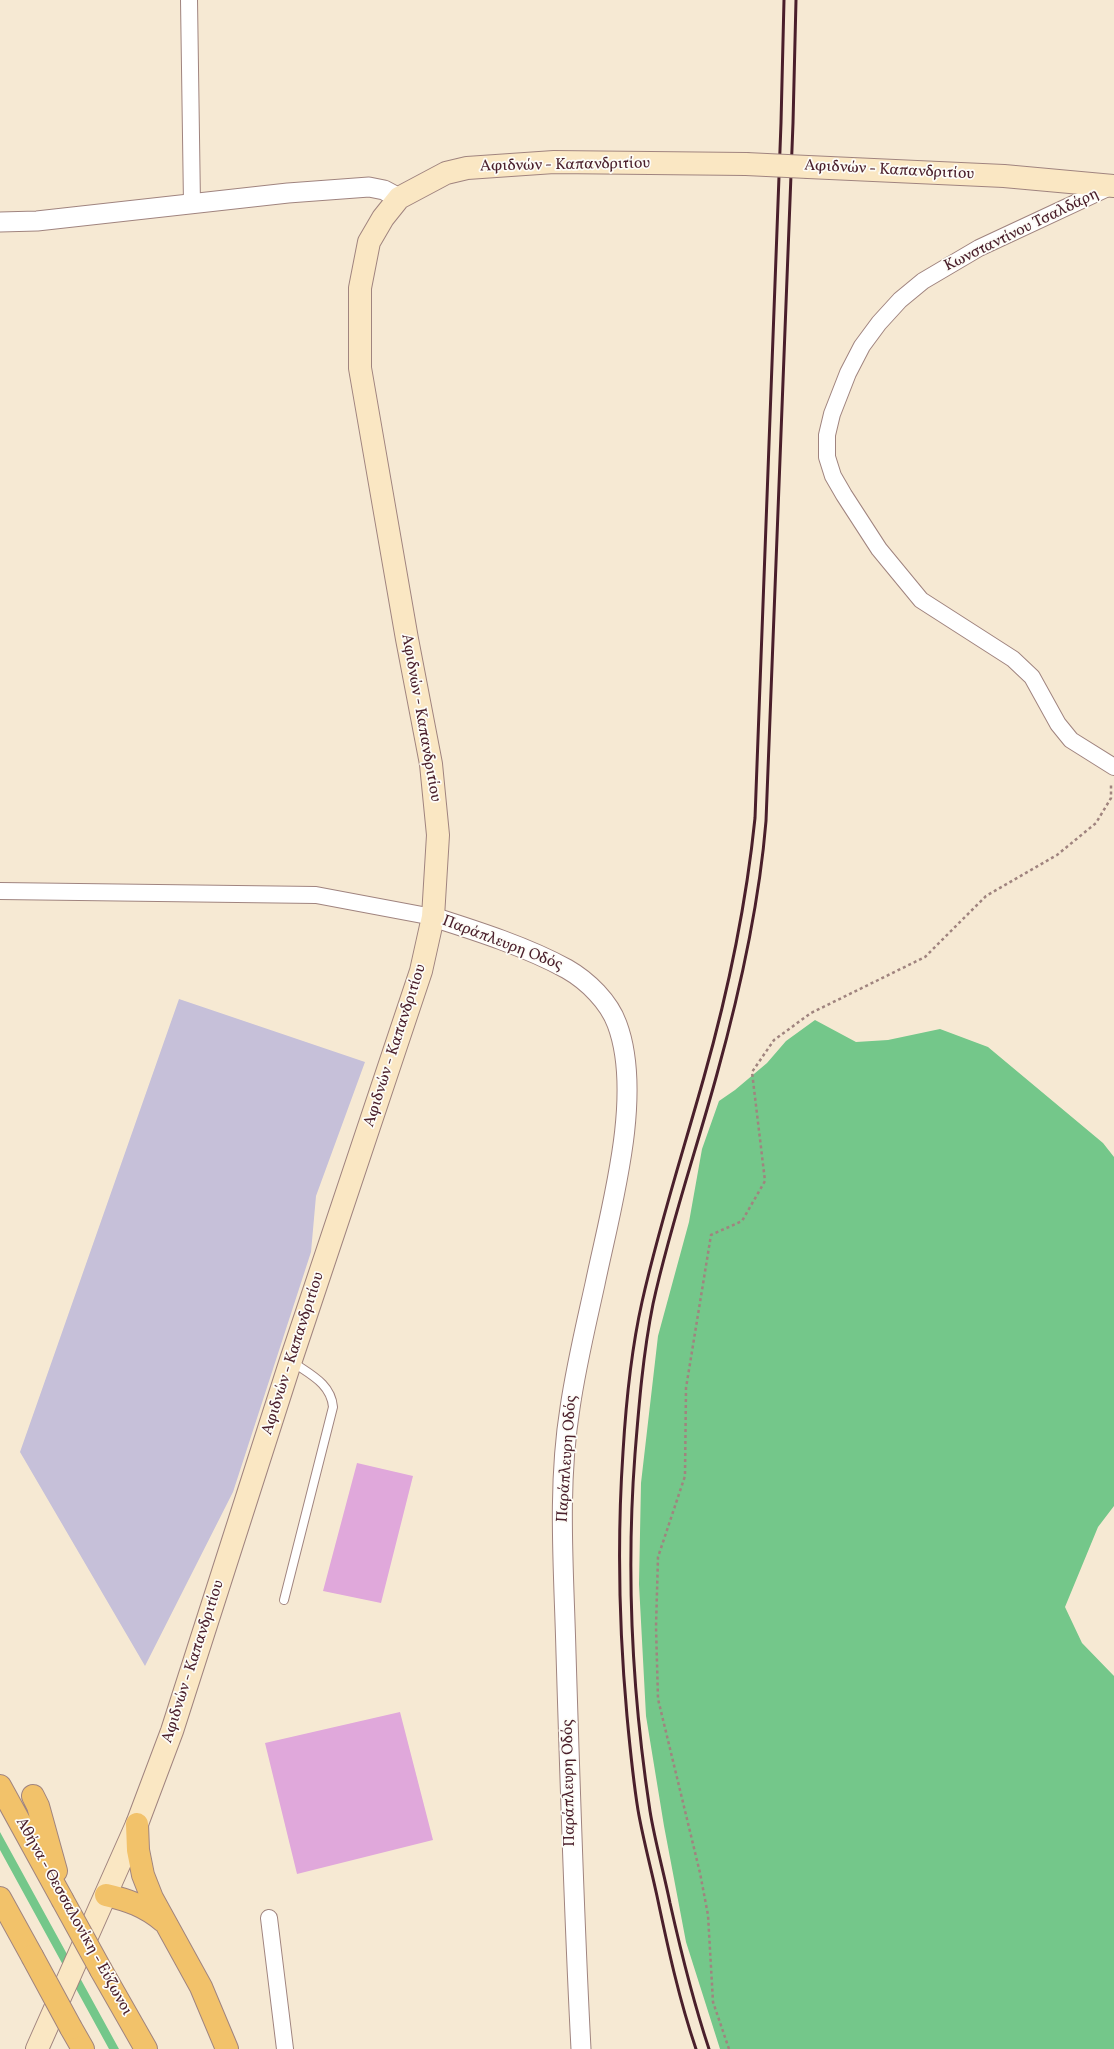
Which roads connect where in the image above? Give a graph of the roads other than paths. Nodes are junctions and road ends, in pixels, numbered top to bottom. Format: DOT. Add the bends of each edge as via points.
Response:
graph roads {
  1 [pos="189,0"];
  2 [pos="1114,186"];
  3 [pos="399,198"];
  4 [pos="192,204"];
  5 [pos="0,222"];
  6 [pos="1112,766"];
  7 [pos="0,891"];
  8 [pos="433,917"];
  9 [pos="291,1360"];
  10 [pos="284,1600"];
  11 [pos="0,1786"];
  12 [pos="33,1796"];
  13 [pos="137,1824"];
  14 [pos="106,1895"];
  15 [pos="0,1898"];
  16 [pos="62,1899"];
  17 [pos="269,1918"];
  18 [pos="164,1921"];
  19 [pos="0,1922"];
  20 [pos="30,1952"];
  21 [pos="38,2049"];
  22 [pos="83,2049"];
  23 [pos="146,2049"];
  24 [pos="227,2049"];
  25 [pos="285,2049"];
  26 [pos="580,2049"];
  1 -- 4 [label="street"];
  2 -- 3 [label="main road, Αφιδνών - Καπανδριτίου, bridge" via="1004,176 746,164 554,162 491,165 446,173"];
  2 -- 6 [label="street, Κωνσταντίνου Τσαλδάρη" via="979,248 923,281 900,300 862,346 848,373 832,414 827,435 827,457 833,476 879,549 921,600 1013,659 1032,677 1058,724 1071,740"];
  3 -- 4 [label="street" via="384,190 369,187"];
  3 -- 8 [label="main road, Αφιδνών - Καπανδριτίου" via="369,242 360,288 360,368 406,639 431,764 438,835"];
  4 -- 5 [label="street" via="37,221"];
  7 -- 8 [label="street" via="316,895"];
  8 -- 9 [label="main road, Αφιδνών - Καπανδριτίου" via="421,971"];
  8 -- 26 [label="street, Παράπλευρη Οδός" via="470,928 569,970 590,986 605,1003 616,1021 625,1047 628,1099 619,1172 569,1409 563,1502 572,1892"];
  9 -- 10 [label="lane" via="322,1383 332,1395 333,1407"];
  9 -- 13 [label="main road, Αφιδνών - Καπανδριτίου" via="194,1668"];
  11 -- 16 [label="highway, Αθήνα - Θεσσαλονίκη - Εύζωνοι"];
  12 -- 16 [label="highway" via="51,1850"];
  13 -- 14 [label="main road, Αφιδνών - Καπανδριτίου"];
  13 -- 18 [label="highway" via="138,1850 143,1875"];
  14 -- 18 [label="highway" via="131,1901 149,1909"];
  14 -- 21 [label="main road, Αφιδνών - Καπανδριτίου"];
  15 -- 20 [label="highway"];
  16 -- 23 [label="highway, Αθήνα - Θεσσαλονίκη - Εύζωνοι, bridge"];
  17 -- 25 [label="street"];
  18 -- 24 [label="highway" via="201,1987"];
  19 -- 20 [label="highway"];
  20 -- 22 [label="highway, bridge"];
}
